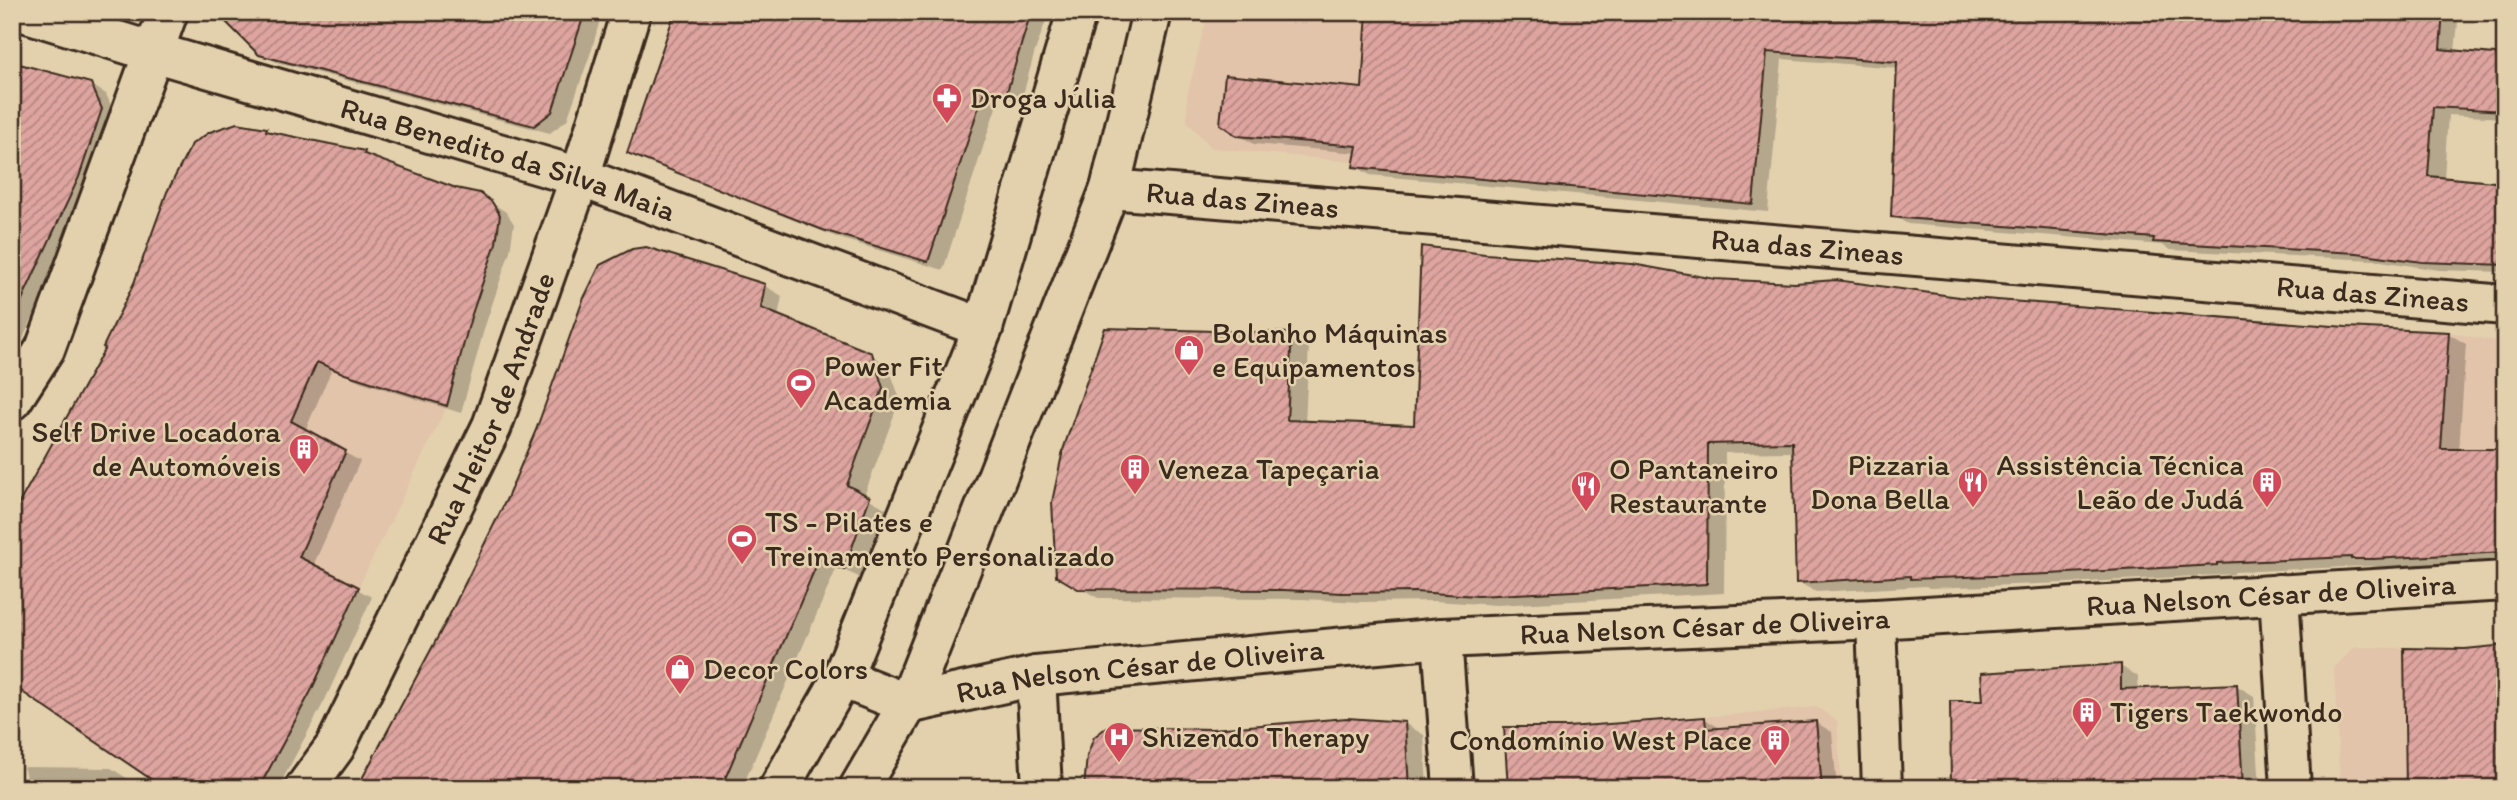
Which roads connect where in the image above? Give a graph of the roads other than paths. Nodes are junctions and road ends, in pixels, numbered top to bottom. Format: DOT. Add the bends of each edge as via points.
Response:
graph roads {
  1 [pos="24,12"];
  2 [pos="168,12"];
  3 [pos="632,12"];
  4 [pos="1077,12"];
  5 [pos="1152,12"];
  6 [pos="153,52"];
  7 [pos="580,177"];
  8 [pos="1110,189"];
  9 [pos="2505,306"];
  10 [pos="983,328"];
  11 [pos="12,400"];
  12 [pos="2505,581"];
  13 [pos="2279,594"];
  14 [pos="1876,619"];
  15 [pos="1442,638"];
  16 [pos="1036,676"];
  17 [pos="842,678"];
  18 [pos="908,704"];
  19 [pos="305,788"];
  20 [pos="779,788"];
  21 [pos="859,788"];
  22 [pos="1042,788"];
  23 [pos="1452,788"];
  24 [pos="1882,788"];
  25 [pos="2291,788"];
  1 -- 6 [label="street, Rua Benedito da Silva Maia"];
  2 -- 6 [label="street"];
  3 -- 7 [label="street, Rua Heitor de Andrade"];
  4 -- 10 [label="street"];
  5 -- 8 [label="street"];
  6 -- 7 [label="street, Rua Benedito da Silva Maia"];
  6 -- 11 [label="street" via="45,349"];
  7 -- 10 [label="street, Rua Benedito da Silva Maia"];
  7 -- 19 [label="street, Rua Heitor de Andrade" via="492,426 335,747"];
  8 -- 9 [label="street, Rua das Zineas"];
  8 -- 18 [label="street"];
  10 -- 17 [label="street"];
  12 -- 13 [label="street, Rua Nelson César de Oliveira"];
  13 -- 14 [label="street, Rua Nelson César de Oliveira"];
  13 -- 25 [label="street"];
  14 -- 15 [label="street, Rua Nelson César de Oliveira"];
  14 -- 24 [label="street"];
  15 -- 16 [label="street, Rua Nelson César de Oliveira"];
  15 -- 23 [label="street"];
  16 -- 18 [label="street, Rua Nelson César de Oliveira"];
  16 -- 22 [label="street"];
  17 -- 18 [label="street"];
  17 -- 20 [label="street"];
  18 -- 21 [label="street"];
}
